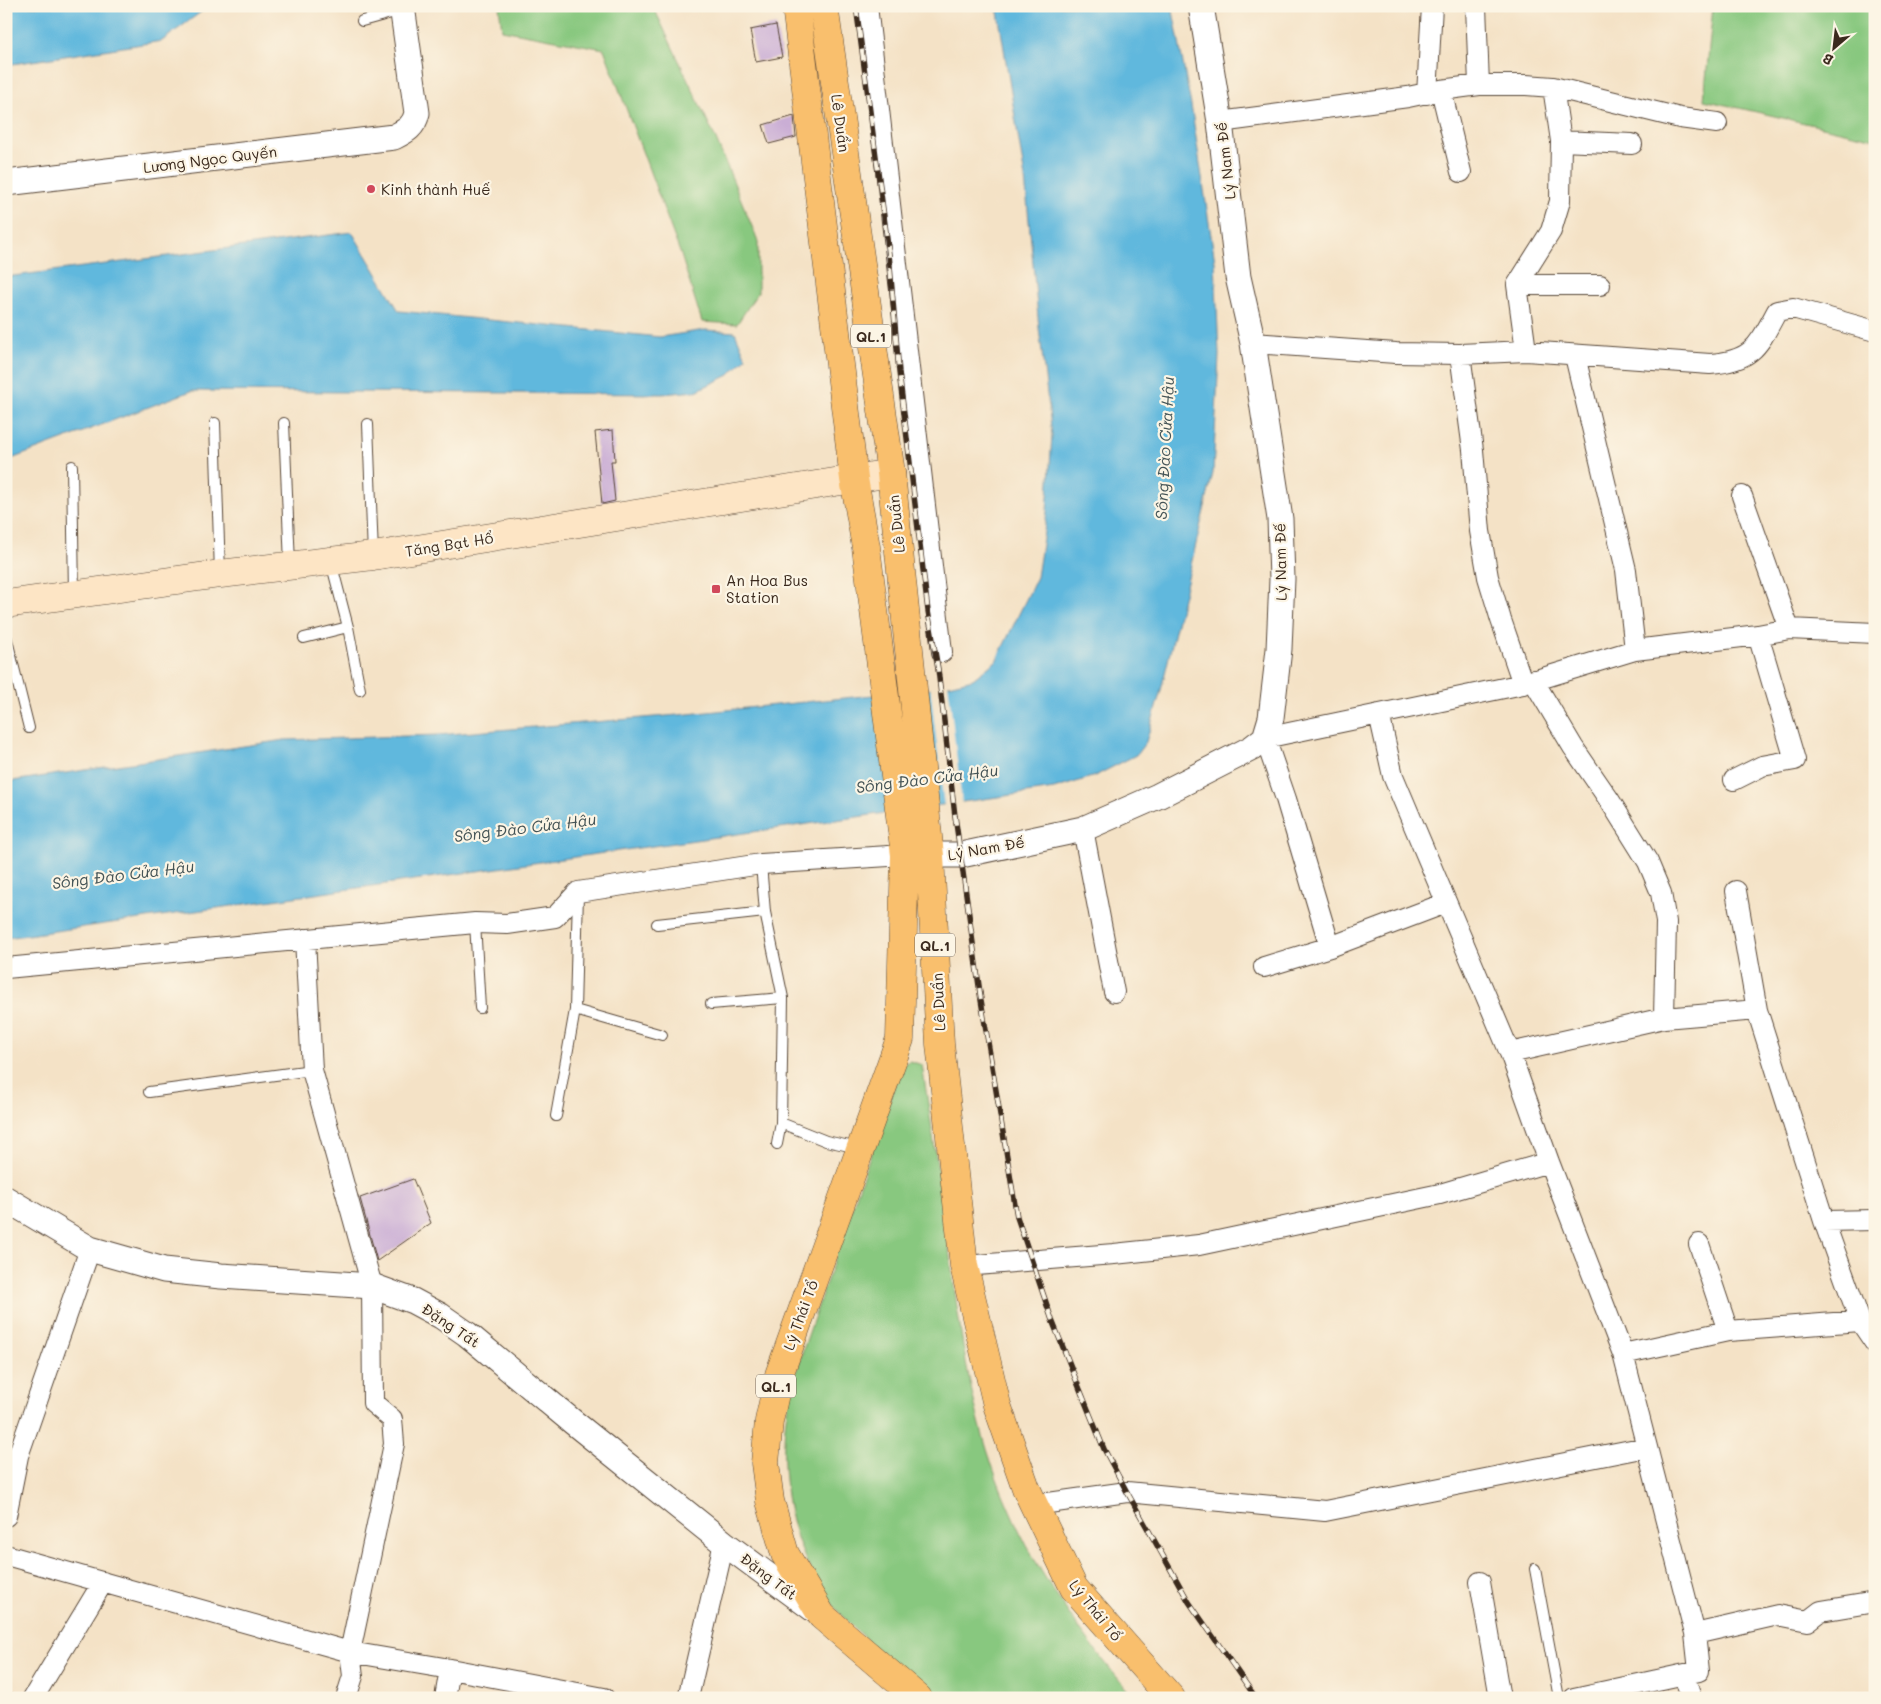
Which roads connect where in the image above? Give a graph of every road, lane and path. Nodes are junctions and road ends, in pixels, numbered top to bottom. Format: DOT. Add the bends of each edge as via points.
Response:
graph roads {
  1 [pos="796,6"];
  2 [pos="824,6"];
  3 [pos="867,6"];
  4 [pos="1201,6"];
  5 [pos="1432,6"];
  6 [pos="1476,6"];
  7 [pos="403,8"];
  8 [pos="362,21"];
  9 [pos="1479,85"];
  10 [pos="1553,87"];
  11 [pos="1434,92"];
  12 [pos="1220,122"];
  13 [pos="1717,123"];
  14 [pos="1561,141"];
  15 [pos="1632,144"];
  16 [pos="1461,172"];
  17 [pos="6,183"];
  18 [pos="1517,285"];
  19 [pos="1600,285"];
  20 [pos="1875,331"];
  21 [pos="1253,343"];
  22 [pos="1526,351"];
  23 [pos="1460,354"];
  24 [pos="1575,356"];
  25 [pos="215,423"];
  26 [pos="284,423"];
  27 [pos="368,424"];
  28 [pos="72,466"];
  29 [pos="891,473"];
  30 [pos="854,479"];
  31 [pos="1742,496"];
  32 [pos="373,556"];
  33 [pos="331,562"];
  34 [pos="290,567"];
  35 [pos="220,574"];
  36 [pos="74,595"];
  37 [pos="6,604"];
  38 [pos="348,627"];
  39 [pos="1789,629"];
  40 [pos="1875,633"];
  41 [pos="1758,635"];
  42 [pos="6,636"];
  43 [pos="304,638"];
  44 [pos="1635,650"];
  45 [pos="942,652"];
  46 [pos="1528,682"];
  47 [pos="360,690"];
  48 [pos="1379,714"];
  49 [pos="29,728"];
  50 [pos="1264,738"];
  51 [pos="1734,780"];
  52 [pos="1083,829"];
  53 [pos="917,850"];
  54 [pos="761,864"];
  55 [pos="578,892"];
  56 [pos="1736,892"];
  57 [pos="1446,903"];
  58 [pos="765,912"];
  59 [pos="475,923"];
  60 [pos="656,924"];
  61 [pos="305,938"];
  62 [pos="1330,947"];
  63 [pos="1264,967"];
  64 [pos="6,968"];
  65 [pos="1114,992"];
  66 [pos="783,998"];
  67 [pos="711,1004"];
  68 [pos="480,1008"];
  69 [pos="575,1010"];
  70 [pos="1757,1010"];
  71 [pos="1664,1018"];
  72 [pos="662,1035"];
  73 [pos="900,1039"];
  74 [pos="940,1044"];
  75 [pos="1510,1053"];
  76 [pos="312,1070"];
  77 [pos="149,1092"];
  78 [pos="556,1116"];
  79 [pos="781,1123"];
  80 [pos="777,1144"];
  81 [pos="860,1148"];
  82 [pos="1549,1162"];
  83 [pos="6,1199"];
  84 [pos="1875,1220"];
  85 [pos="1824,1221"];
  86 [pos="1699,1244"];
  87 [pos="90,1250"];
  88 [pos="964,1266"];
  89 [pos="372,1286"];
  90 [pos="1860,1320"];
  91 [pos="1728,1331"];
  92 [pos="1875,1343"];
  93 [pos="1623,1354"];
  94 [pos="1646,1448"];
  95 [pos="12,1454"];
  96 [pos="1034,1505"];
  97 [pos="6,1516"];
  98 [pos="724,1543"];
  99 [pos="6,1555"];
  100 [pos="1535,1568"];
  101 [pos="103,1582"];
  102 [pos="1480,1582"];
  103 [pos="1875,1602"];
  104 [pos="822,1616"];
  105 [pos="1695,1634"];
  106 [pos="350,1652"];
  107 [pos="450,1668"];
  108 [pos="1684,1674"];
  109 [pos="6,1696"];
  110 [pos="601,1697"];
  111 [pos="10,1698"];
  112 [pos="33,1698"];
  113 [pos="346,1698"];
  114 [pos="445,1698"];
  115 [pos="688,1698"];
  116 [pos="918,1698"];
  117 [pos="1171,1698"];
  118 [pos="1500,1698"];
  119 [pos="1559,1698"];
  120 [pos="1574,1698"];
  121 [pos="1691,1698"];
  1 -- 30 [label="main road, Lê Duẩn / QL.1"];
  2 -- 29 [label="main road, Lê Duẩn / QL.1"];
  3 -- 45 [label="street"];
  4 -- 12 [label="street, Lý Nam Đế"];
  5 -- 11 [label="street"];
  6 -- 9 [label="street"];
  7 -- 8 [label="lane"];
  7 -- 17 [label="street, Lương Ngọc Quyến" via="417,113 411,127 394,137"];
  9 -- 10 [label="street"];
  9 -- 11 [label="street"];
  10 -- 13 [label="street" via="1680,118"];
  10 -- 14 [label="street"];
  11 -- 12 [label="street"];
  11 -- 16 [label="street"];
  12 -- 21 [label="street, Lý Nam Đế" via="1238,277"];
  14 -- 15 [label="street"];
  14 -- 18 [label="street" via="1560,201 1551,231"];
  18 -- 19 [label="street"];
  18 -- 22 [label="street"];
  20 -- 24 [label="street" via="1784,308 1778,311 1755,349 1727,363"];
  21 -- 23 [label="street"];
  21 -- 50 [label="street, Lý Nam Đế" via="1280,519 1282,579 1279,649 1271,718"];
  22 -- 23 [label="street"];
  22 -- 24 [label="street"];
  23 -- 46 [label="street" via="1488,577 1501,620"];
  24 -- 44 [label="street" via="1626,570"];
  25 -- 35 [label="lane"];
  26 -- 34 [label="lane"];
  27 -- 32 [label="lane"];
  28 -- 36 [label="lane"];
  29 -- 30 [label="main road, Tăng Bạt Hổ"];
  29 -- 53 [label="main road, Lê Duẩn / QL.1" via="910,667"];
  30 -- 32 [label="main road, Tăng Bạt Hổ"];
  30 -- 53 [label="main road, Lê Duẩn / QL.1" via="882,667"];
  31 -- 39 [label="street"];
  32 -- 33 [label="main road, Tăng Bạt Hổ"];
  33 -- 34 [label="main road, Tăng Bạt Hổ"];
  33 -- 38 [label="lane"];
  34 -- 35 [label="main road, Tăng Bạt Hổ"];
  35 -- 36 [label="main road, Tăng Bạt Hổ"];
  36 -- 37 [label="main road, Tăng Bạt Hổ"];
  38 -- 43 [label="lane"];
  38 -- 47 [label="lane"];
  39 -- 40 [label="street"];
  39 -- 41 [label="street"];
  41 -- 44 [label="street"];
  41 -- 51 [label="street" via="1795,760 1762,766"];
  42 -- 49 [label="lane"];
  44 -- 46 [label="street"];
  46 -- 48 [label="street"];
  46 -- 71 [label="street" via="1648,862 1660,893 1666,922"];
  48 -- 50 [label="street"];
  48 -- 57 [label="street" via="1393,776"];
  50 -- 52 [label="street, Lý Nam Đế" via="1252,748 1158,796"];
  50 -- 62 [label="street" via="1286,799"];
  52 -- 53 [label="street, Lý Nam Đế" via="961,855"];
  52 -- 65 [label="street"];
  53 -- 54 [label="street"];
  53 -- 73 [label="main road, Lê Duẩn / QL.1"];
  53 -- 74 [label="main road, Lê Duẩn / QL.1"];
  54 -- 55 [label="street"];
  54 -- 58 [label="lane"];
  55 -- 59 [label="street" via="555,917 507,924"];
  55 -- 69 [label="lane"];
  56 -- 70 [label="street"];
  57 -- 62 [label="street"];
  57 -- 75 [label="street"];
  58 -- 60 [label="lane"];
  58 -- 66 [label="lane"];
  59 -- 61 [label="street"];
  59 -- 68 [label="lane"];
  61 -- 64 [label="street"];
  61 -- 76 [label="street"];
  62 -- 63 [label="street"];
  66 -- 67 [label="lane"];
  66 -- 79 [label="lane"];
  69 -- 72 [label="lane"];
  69 -- 78 [label="lane"];
  70 -- 71 [label="street"];
  70 -- 85 [label="street"];
  71 -- 75 [label="street"];
  73 -- 74 [label="main road"];
  73 -- 81 [label="main road, Lý Thái Tổ / QL.1"];
  74 -- 88 [label="main road, Lý Thái Tổ / QL.1"];
  75 -- 82 [label="street"];
  76 -- 77 [label="lane"];
  76 -- 89 [label="street"];
  79 -- 80 [label="lane"];
  79 -- 81 [label="lane" via="826,1141"];
  81 -- 104 [label="main road, Lý Thái Tổ / QL.1" via="779,1375 769,1421 765,1463 770,1501 785,1554"];
  82 -- 88 [label="street" via="1440,1194 1199,1245"];
  82 -- 93 [label="street"];
  83 -- 87 [label="street, Đặng Tất"];
  84 -- 85 [label="street"];
  85 -- 90 [label="street"];
  86 -- 91 [label="street"];
  87 -- 89 [label="street, Đặng Tất" via="164,1270"];
  87 -- 95 [label="street"];
  88 -- 96 [label="main road, Lý Thái Tổ / QL.1" via="997,1405"];
  89 -- 98 [label="street, Đặng Tất" via="413,1301 467,1334"];
  89 -- 106 [label="street" via="373,1403 392,1419 394,1444"];
  90 -- 91 [label="street"];
  90 -- 92 [label="street"];
  91 -- 93 [label="street"];
  93 -- 94 [label="street"];
  94 -- 96 [label="street" via="1326,1511 1127,1492"];
  94 -- 105 [label="street"];
  95 -- 97 [label="street"];
  96 -- 117 [label="main road, Lý Thái Tổ / QL.1" via="1074,1588"];
  98 -- 104 [label="street, Đặng Tất"];
  98 -- 115 [label="street"];
  99 -- 101 [label="street"];
  100 -- 119 [label="lane"];
  101 -- 106 [label="street"];
  101 -- 112 [label="street"];
  102 -- 118 [label="street"];
  103 -- 105 [label="street" via="1821,1611 1808,1621 1778,1615"];
  104 -- 116 [label="main road, Lý Thái Tổ / QL.1"];
  105 -- 108 [label="street" via="1699,1671"];
  106 -- 107 [label="street"];
  106 -- 113 [label="street" via="353,1676"];
  107 -- 110 [label="street"];
  107 -- 114 [label="street"];
  108 -- 120 [label="street"];
  108 -- 121 [label="street"];
  109 -- 111 [label="lane"];
}
